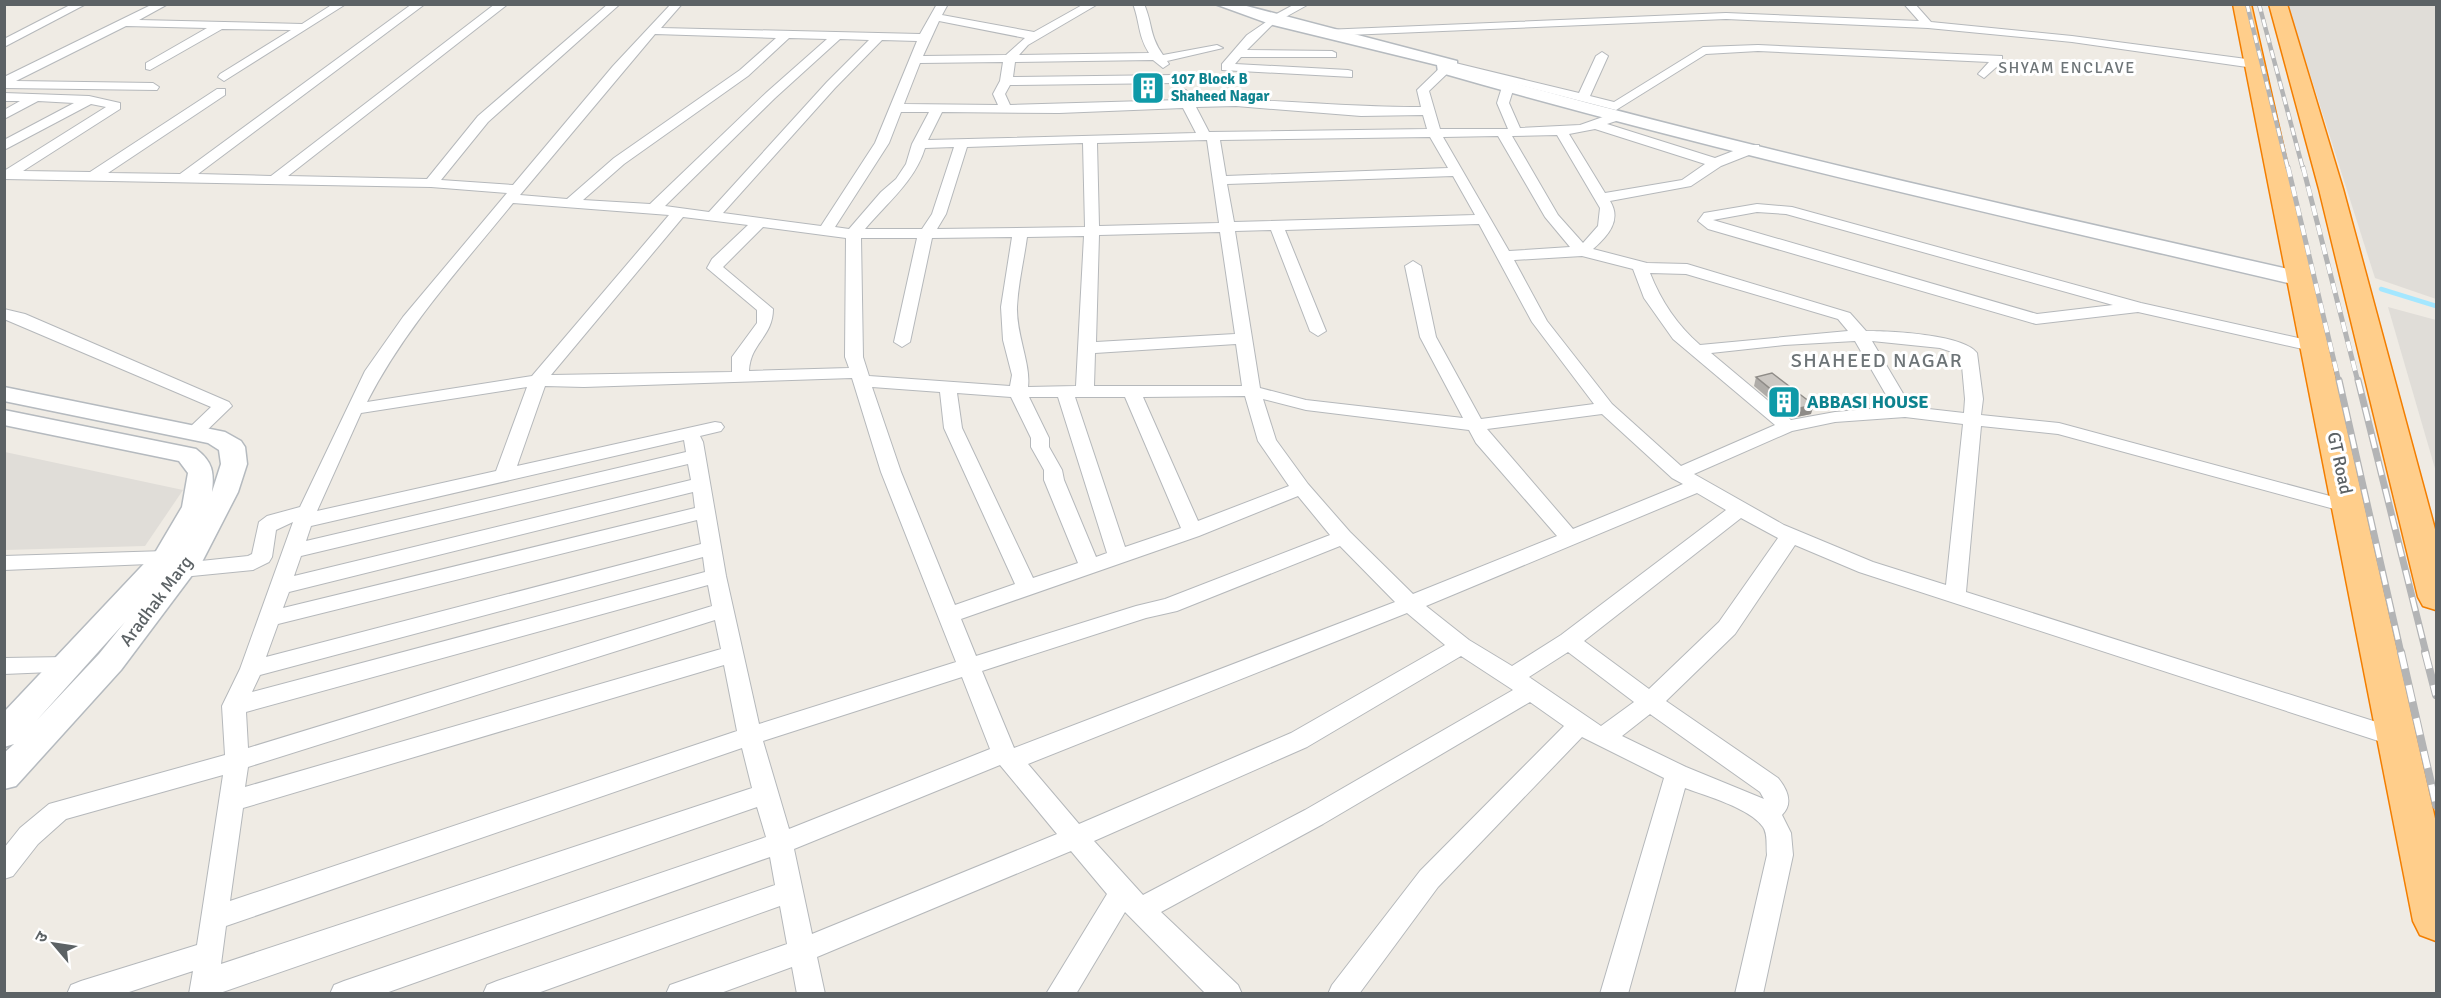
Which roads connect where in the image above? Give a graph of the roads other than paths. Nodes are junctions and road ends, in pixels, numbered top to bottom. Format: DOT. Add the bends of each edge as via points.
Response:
graph roads {
  1 [pos="81,4"];
  2 [pos="163,4"];
  3 [pos="342,4"];
  4 [pos="420,4"];
  5 [pos="503,4"];
  6 [pos="615,4"];
  7 [pos="677,4"];
  8 [pos="943,4"];
  9 [pos="1093,4"];
  10 [pos="1138,4"];
  11 [pos="1222,4"];
  12 [pos="1304,4"];
  13 [pos="1909,4"];
  14 [pos="2242,4"];
  15 [pos="2278,4"];
  16 [pos="936,17"];
  17 [pos="126,23"];
  18 [pos="1270,23"];
  19 [pos="221,25"];
  20 [pos="1928,25"];
  21 [pos="306,27"];
  22 [pos="654,31"];
  23 [pos="1324,33"];
  24 [pos="785,35"];
  25 [pos="838,35"];
  26 [pos="880,36"];
  27 [pos="1035,36"];
  28 [pos="924,38"];
  29 [pos="4,44"];
  30 [pos="1217,48"];
  31 [pos="1237,53"];
  32 [pos="1332,55"];
  33 [pos="1602,56"];
  34 [pos="1157,57"];
  35 [pos="1009,59"];
  36 [pos="915,60"];
  37 [pos="2254,64"];
  38 [pos="150,66"];
  39 [pos="1448,66"];
  40 [pos="1348,74"];
  41 [pos="1984,74"];
  42 [pos="224,77"];
  43 [pos="1174,79"];
  44 [pos="1006,81"];
  45 [pos="4,83"];
  46 [pos="153,87"];
  47 [pos="1508,87"];
  48 [pos="221,92"];
  49 [pos="4,97"];
  50 [pos="1582,98"];
  51 [pos="33,99"];
  52 [pos="89,100"];
  53 [pos="1188,104"];
  54 [pos="896,108"];
  55 [pos="937,109"];
  56 [pos="1006,110"];
  57 [pos="1426,111"];
  58 [pos="4,115"];
  59 [pos="1617,116"];
  60 [pos="1594,124"];
  61 [pos="1561,131"];
  62 [pos="1510,133"];
  63 [pos="1435,135"];
  64 [pos="1208,136"];
  65 [pos="1090,140"];
  66 [pos="962,143"];
  67 [pos="919,144"];
  68 [pos="4,146"];
  69 [pos="1754,148"];
  70 [pos="1716,163"];
  71 [pos="1458,172"];
  72 [pos="6,175"];
  73 [pos="92,177"];
  74 [pos="184,178"];
  75 [pos="276,179"];
  76 [pos="1221,180"];
  77 [pos="431,183"];
  78 [pos="515,194"];
  79 [pos="1601,198"];
  80 [pos="572,202"];
  81 [pos="654,209"];
  82 [pos="680,212"];
  83 [pos="714,215"];
  84 [pos="1484,219"];
  85 [pos="759,223"];
  86 [pos="1276,225"];
  87 [pos="1229,227"];
  88 [pos="825,231"];
  89 [pos="1092,232"];
  90 [pos="1020,233"];
  91 [pos="853,234"];
  92 [pos="925,235"];
  93 [pos="1582,251"];
  94 [pos="1504,256"];
  95 [pos="1413,266"];
  96 [pos="1640,267"];
  97 [pos="2301,279"];
  98 [pos="2138,307"];
  99 [pos="4,314"];
  100 [pos="1318,331"];
  101 [pos="1860,334"];
  102 [pos="1245,339"];
  103 [pos="902,342"];
  104 [pos="2316,347"];
  105 [pos="1087,348"];
  106 [pos="1697,350"];
  107 [pos="861,377"];
  108 [pos="740,378"];
  109 [pos="538,380"];
  110 [pos="948,388"];
  111 [pos="1018,392"];
  112 [pos="1065,392"];
  113 [pos="1085,392"];
  114 [pos="1132,392"];
  115 [pos="1252,392"];
  116 [pos="4,394"];
  117 [pos="1606,408"];
  118 [pos="354,409"];
  119 [pos="1905,412"];
  120 [pos="4,417"];
  121 [pos="1973,417"];
  122 [pos="1474,425"];
  123 [pos="1787,426"];
  124 [pos="715,427"];
  125 [pos="194,433"];
  126 [pos="689,433"];
  127 [pos="696,456"];
  128 [pos="1679,474"];
  129 [pos="504,475"];
  130 [pos="701,484"];
  131 [pos="1698,485"];
  132 [pos="1301,489"];
  133 [pos="2349,507"];
  134 [pos="1740,508"];
  135 [pos="705,512"];
  136 [pos="305,516"];
  137 [pos="1192,531"];
  138 [pos="1791,536"];
  139 [pos="1343,537"];
  140 [pos="1570,538"];
  141 [pos="711,548"];
  142 [pos="292,551"];
  143 [pos="1118,557"];
  144 [pos="4,563"];
  145 [pos="174,564"];
  146 [pos="1090,566"];
  147 [pos="716,576"];
  148 [pos="280,587"];
  149 [pos="1027,588"];
  150 [pos="1955,596"];
  151 [pos="2436,597"];
  152 [pos="1410,604"];
  153 [pos="723,610"];
  154 [pos="949,615"];
  155 [pos="268,619"];
  156 [pos="1569,641"];
  157 [pos="1461,646"];
  158 [pos="733,654"];
  159 [pos="67,665"];
  160 [pos="4,666"];
  161 [pos="970,667"];
  162 [pos="251,669"];
  163 [pos="1521,684"];
  164 [pos="1650,702"];
  165 [pos="234,706"];
  166 [pos="1592,731"];
  167 [pos="4,734"];
  168 [pos="750,736"];
  169 [pos="2400,739"];
  170 [pos="1008,757"];
  171 [pos="237,761"];
  172 [pos="1677,774"];
  173 [pos="4,776"];
  174 [pos="765,794"];
  175 [pos="232,801"];
  176 [pos="1764,813"];
  177 [pos="1074,836"];
  178 [pos="780,843"];
  179 [pos="4,868"];
  180 [pos="790,891"];
  181 [pos="1132,901"];
  182 [pos="214,918"];
  183 [pos="2436,921"];
  184 [pos="802,951"];
  185 [pos="209,953"];
  186 [pos="203,988"];
  187 [pos="81,993"];
  188 [pos="344,993"];
  189 [pos="496,993"];
  190 [pos="680,993"];
  191 [pos="811,993"];
  192 [pos="1060,993"];
  193 [pos="1228,993"];
  194 [pos="1342,993"];
  195 [pos="1614,993"];
  196 [pos="1749,993"];
  1 -- 29 [label="street"];
  2 -- 17 [label="street"];
  3 -- 21 [label="street"];
  4 -- 74 [label="street"];
  5 -- 75 [label="street"];
  6 -- 77 [label="street" via="483,118"];
  7 -- 22 [label="street"];
  8 -- 16 [label="street"];
  9 -- 27 [label="street"];
  10 -- 34 [label="street" via="1146,39"];
  11 -- 18 [label="street"];
  12 -- 18 [label="street"];
  13 -- 20 [label="street"];
  14 -- 37 [label="highway, GT Road"];
  15 -- 151 [label="highway" via="2331,189"];
  16 -- 27 [label="street"];
  16 -- 28 [label="street"];
  17 -- 19 [label="street"];
  17 -- 45 [label="street"];
  18 -- 23 [label="street"];
  18 -- 31 [label="street"];
  19 -- 21 [label="street"];
  19 -- 38 [label="street"];
  20 -- 23 [label="street" via="1726,16 1522,26 1370,28"];
  20 -- 37 [label="street" via="2072,39"];
  21 -- 42 [label="street"];
  22 -- 24 [label="street"];
  22 -- 78 [label="street" via="617,69"];
  23 -- 39 [label="street"];
  24 -- 25 [label="street"];
  24 -- 80 [label="street" via="744,73 619,161"];
  25 -- 26 [label="street"];
  25 -- 81 [label="street"];
  26 -- 28 [label="street"];
  26 -- 83 [label="street"];
  27 -- 35 [label="street"];
  28 -- 36 [label="street"];
  30 -- 34 [label="street"];
  31 -- 32 [label="street"];
  31 -- 40 [label="street" via="1226,68"];
  33 -- 50 [label="street"];
  34 -- 35 [label="street"];
  34 -- 43 [label="street"];
  35 -- 36 [label="street"];
  35 -- 44 [label="street"];
  36 -- 54 [label="street"];
  37 -- 97 [label="highway, GT Road"];
  39 -- 47 [label="street"];
  39 -- 50 [label="street"];
  39 -- 57 [label="street" via="1423,90"];
  41 -- 50 [label="street" via="1998,58 1758,48 1703,51 1616,106"];
  43 -- 44 [label="street"];
  43 -- 53 [label="street"];
  44 -- 56 [label="street" via="999,94"];
  45 -- 46 [label="street"];
  47 -- 59 [label="street"];
  47 -- 62 [label="street" via="1503,103"];
  48 -- 73 [label="street"];
  49 -- 51 [label="street"];
  51 -- 52 [label="street"];
  51 -- 58 [label="street"];
  52 -- 68 [label="street"];
  52 -- 72 [label="street" via="117,106"];
  53 -- 56 [label="street"];
  53 -- 57 [label="street" via="1236,102 1361,112"];
  53 -- 64 [label="street"];
  54 -- 55 [label="street"];
  54 -- 88 [label="street" via="882,143"];
  55 -- 56 [label="street"];
  55 -- 67 [label="street"];
  57 -- 63 [label="street"];
  59 -- 60 [label="street"];
  59 -- 69 [label="street"];
  60 -- 61 [label="street"];
  60 -- 70 [label="street"];
  61 -- 62 [label="street"];
  61 -- 79 [label="street"];
  62 -- 63 [label="street"];
  62 -- 93 [label="street" via="1552,217"];
  63 -- 64 [label="street"];
  63 -- 71 [label="street"];
  64 -- 65 [label="street"];
  64 -- 76 [label="street"];
  65 -- 66 [label="street"];
  65 -- 89 [label="street"];
  66 -- 67 [label="street"];
  66 -- 92 [label="street" via="939,213"];
  67 -- 91 [label="street" via="913,164 901,182"];
  69 -- 70 [label="street"];
  69 -- 97 [label="street"];
  70 -- 79 [label="street" via="1686,183"];
  71 -- 76 [label="street"];
  71 -- 84 [label="street"];
  72 -- 73 [label="street"];
  73 -- 74 [label="street"];
  74 -- 75 [label="street"];
  75 -- 77 [label="street"];
  76 -- 87 [label="street"];
  77 -- 78 [label="street"];
  78 -- 80 [label="street"];
  78 -- 118 [label="street" via="409,320"];
  79 -- 93 [label="street" via="1610,216 1607,225"];
  80 -- 81 [label="street"];
  81 -- 82 [label="street"];
  82 -- 83 [label="street"];
  82 -- 109 [label="street"];
  83 -- 85 [label="street"];
  84 -- 86 [label="street"];
  84 -- 94 [label="street"];
  85 -- 88 [label="street"];
  85 -- 108 [label="street" via="715,268 765,309 765,323 741,357"];
  86 -- 87 [label="street"];
  86 -- 100 [label="street"];
  87 -- 89 [label="street"];
  87 -- 102 [label="street"];
  88 -- 91 [label="street"];
  89 -- 90 [label="street"];
  89 -- 105 [label="street"];
  90 -- 92 [label="street"];
  90 -- 111 [label="street" via="1009,305 1011,340 1021,375"];
  91 -- 92 [label="street"];
  91 -- 107 [label="street" via="854,357"];
  92 -- 103 [label="street"];
  93 -- 94 [label="street"];
  93 -- 96 [label="street"];
  94 -- 117 [label="street" via="1540,322"];
  95 -- 122 [label="street" via="1428,337"];
  96 -- 101 [label="street" via="1687,268 1844,316"];
  96 -- 106 [label="street" via="1652,298 1679,335"];
  97 -- 104 [label="highway, GT Road"];
  98 -- 98 [label="street" via="1787,210 1757,208 1705,218 1713,226 2029,317 2052,319"];
  98 -- 104 [label="street"];
  99 -- 125 [label="street" via="19,317 223,406"];
  101 -- 106 [label="street"];
  101 -- 119 [label="street"];
  101 -- 121 [label="street" via="1889,335 1964,349 1970,360"];
  102 -- 105 [label="street"];
  102 -- 115 [label="street"];
  104 -- 133 [label="highway, GT Road"];
  105 -- 113 [label="street"];
  106 -- 123 [label="street"];
  107 -- 108 [label="street"];
  107 -- 110 [label="street"];
  107 -- 154 [label="street" via="891,472"];
  108 -- 109 [label="street"];
  109 -- 118 [label="street"];
  109 -- 129 [label="street"];
  110 -- 111 [label="street"];
  110 -- 149 [label="street" via="953,428"];
  111 -- 112 [label="street"];
  111 -- 146 [label="street"];
  112 -- 113 [label="street"];
  112 -- 143 [label="street"];
  113 -- 114 [label="street"];
  114 -- 115 [label="street"];
  114 -- 137 [label="street"];
  115 -- 122 [label="street" via="1313,407"];
  115 -- 132 [label="street" via="1267,441"];
  116 -- 125 [label="street, Aradhak Marg"];
  117 -- 122 [label="street"];
  117 -- 128 [label="street"];
  118 -- 136 [label="street"];
  119 -- 121 [label="street"];
  119 -- 123 [label="street" via="1835,417"];
  120 -- 145 [label="street, Aradhak Marg" via="187,455 197,463 201,473 196,507"];
  121 -- 133 [label="street" via="2059,429"];
  121 -- 150 [label="street"];
  122 -- 140 [label="street"];
  123 -- 128 [label="street"];
  124 -- 126 [label="street"];
  125 -- 145 [label="street, Aradhak Marg" via="225,441 235,456 225,492"];
  126 -- 127 [label="street"];
  126 -- 129 [label="street"];
  127 -- 130 [label="street"];
  127 -- 142 [label="street"];
  128 -- 131 [label="street"];
  129 -- 136 [label="street"];
  130 -- 135 [label="street"];
  130 -- 148 [label="street"];
  131 -- 134 [label="street"];
  131 -- 140 [label="street"];
  132 -- 137 [label="street"];
  132 -- 139 [label="street"];
  133 -- 169 [label="highway, GT Road"];
  134 -- 138 [label="street"];
  134 -- 156 [label="street"];
  135 -- 141 [label="street"];
  135 -- 155 [label="street"];
  136 -- 142 [label="street"];
  136 -- 145 [label="street" via="274,521 266,527 262,557 253,563"];
  137 -- 143 [label="street"];
  138 -- 150 [label="street" via="1866,567"];
  138 -- 164 [label="street" via="1727,628"];
  139 -- 152 [label="street"];
  139 -- 161 [label="street" via="1169,606"];
  140 -- 152 [label="street"];
  141 -- 147 [label="street"];
  141 -- 162 [label="street"];
  142 -- 148 [label="street"];
  143 -- 146 [label="street"];
  144 -- 145 [label="street"];
  145 -- 159 [label="street, Aradhak Marg"];
  145 -- 173 [label="street, Aradhak Marg" via="110,662"];
  146 -- 149 [label="street"];
  147 -- 153 [label="street"];
  147 -- 165 [label="street"];
  148 -- 155 [label="street"];
  149 -- 154 [label="street"];
  150 -- 169 [label="street"];
  152 -- 157 [label="street"];
  152 -- 170 [label="street"];
  153 -- 158 [label="street"];
  153 -- 171 [label="street"];
  154 -- 161 [label="street"];
  155 -- 162 [label="street"];
  156 -- 163 [label="street"];
  156 -- 164 [label="street"];
  157 -- 163 [label="street"];
  157 -- 177 [label="street" via="1299,740"];
  158 -- 168 [label="street"];
  158 -- 175 [label="street"];
  159 -- 160 [label="street"];
  159 -- 167 [label="street, Aradhak Marg"];
  161 -- 168 [label="street"];
  161 -- 170 [label="street"];
  162 -- 165 [label="street"];
  163 -- 166 [label="street"];
  163 -- 181 [label="street" via="1314,817"];
  164 -- 166 [label="street"];
  164 -- 176 [label="street" via="1769,785 1776,792 1776,806"];
  165 -- 171 [label="street"];
  166 -- 172 [label="street"];
  166 -- 194 [label="street" via="1567,736 1429,879"];
  168 -- 174 [label="street"];
  168 -- 182 [label="street"];
  169 -- 183 [label="highway, GT Road"];
  170 -- 177 [label="street"];
  170 -- 178 [label="street"];
  171 -- 175 [label="street"];
  171 -- 179 [label="street" via="58,811 29,836"];
  172 -- 176 [label="street" via="1754,805"];
  172 -- 195 [label="street"];
  174 -- 178 [label="street"];
  174 -- 186 [label="street"];
  175 -- 182 [label="street"];
  176 -- 196 [label="street" via="1772,819 1778,833 1780,855"];
  177 -- 181 [label="street"];
  177 -- 184 [label="street"];
  178 -- 180 [label="street"];
  178 -- 188 [label="street"];
  180 -- 184 [label="street"];
  180 -- 189 [label="street"];
  181 -- 192 [label="street"];
  181 -- 193 [label="street" via="1212,982"];
  182 -- 185 [label="street"];
  184 -- 190 [label="street"];
  184 -- 191 [label="street"];
  185 -- 186 [label="street"];
  185 -- 187 [label="street"];
}
